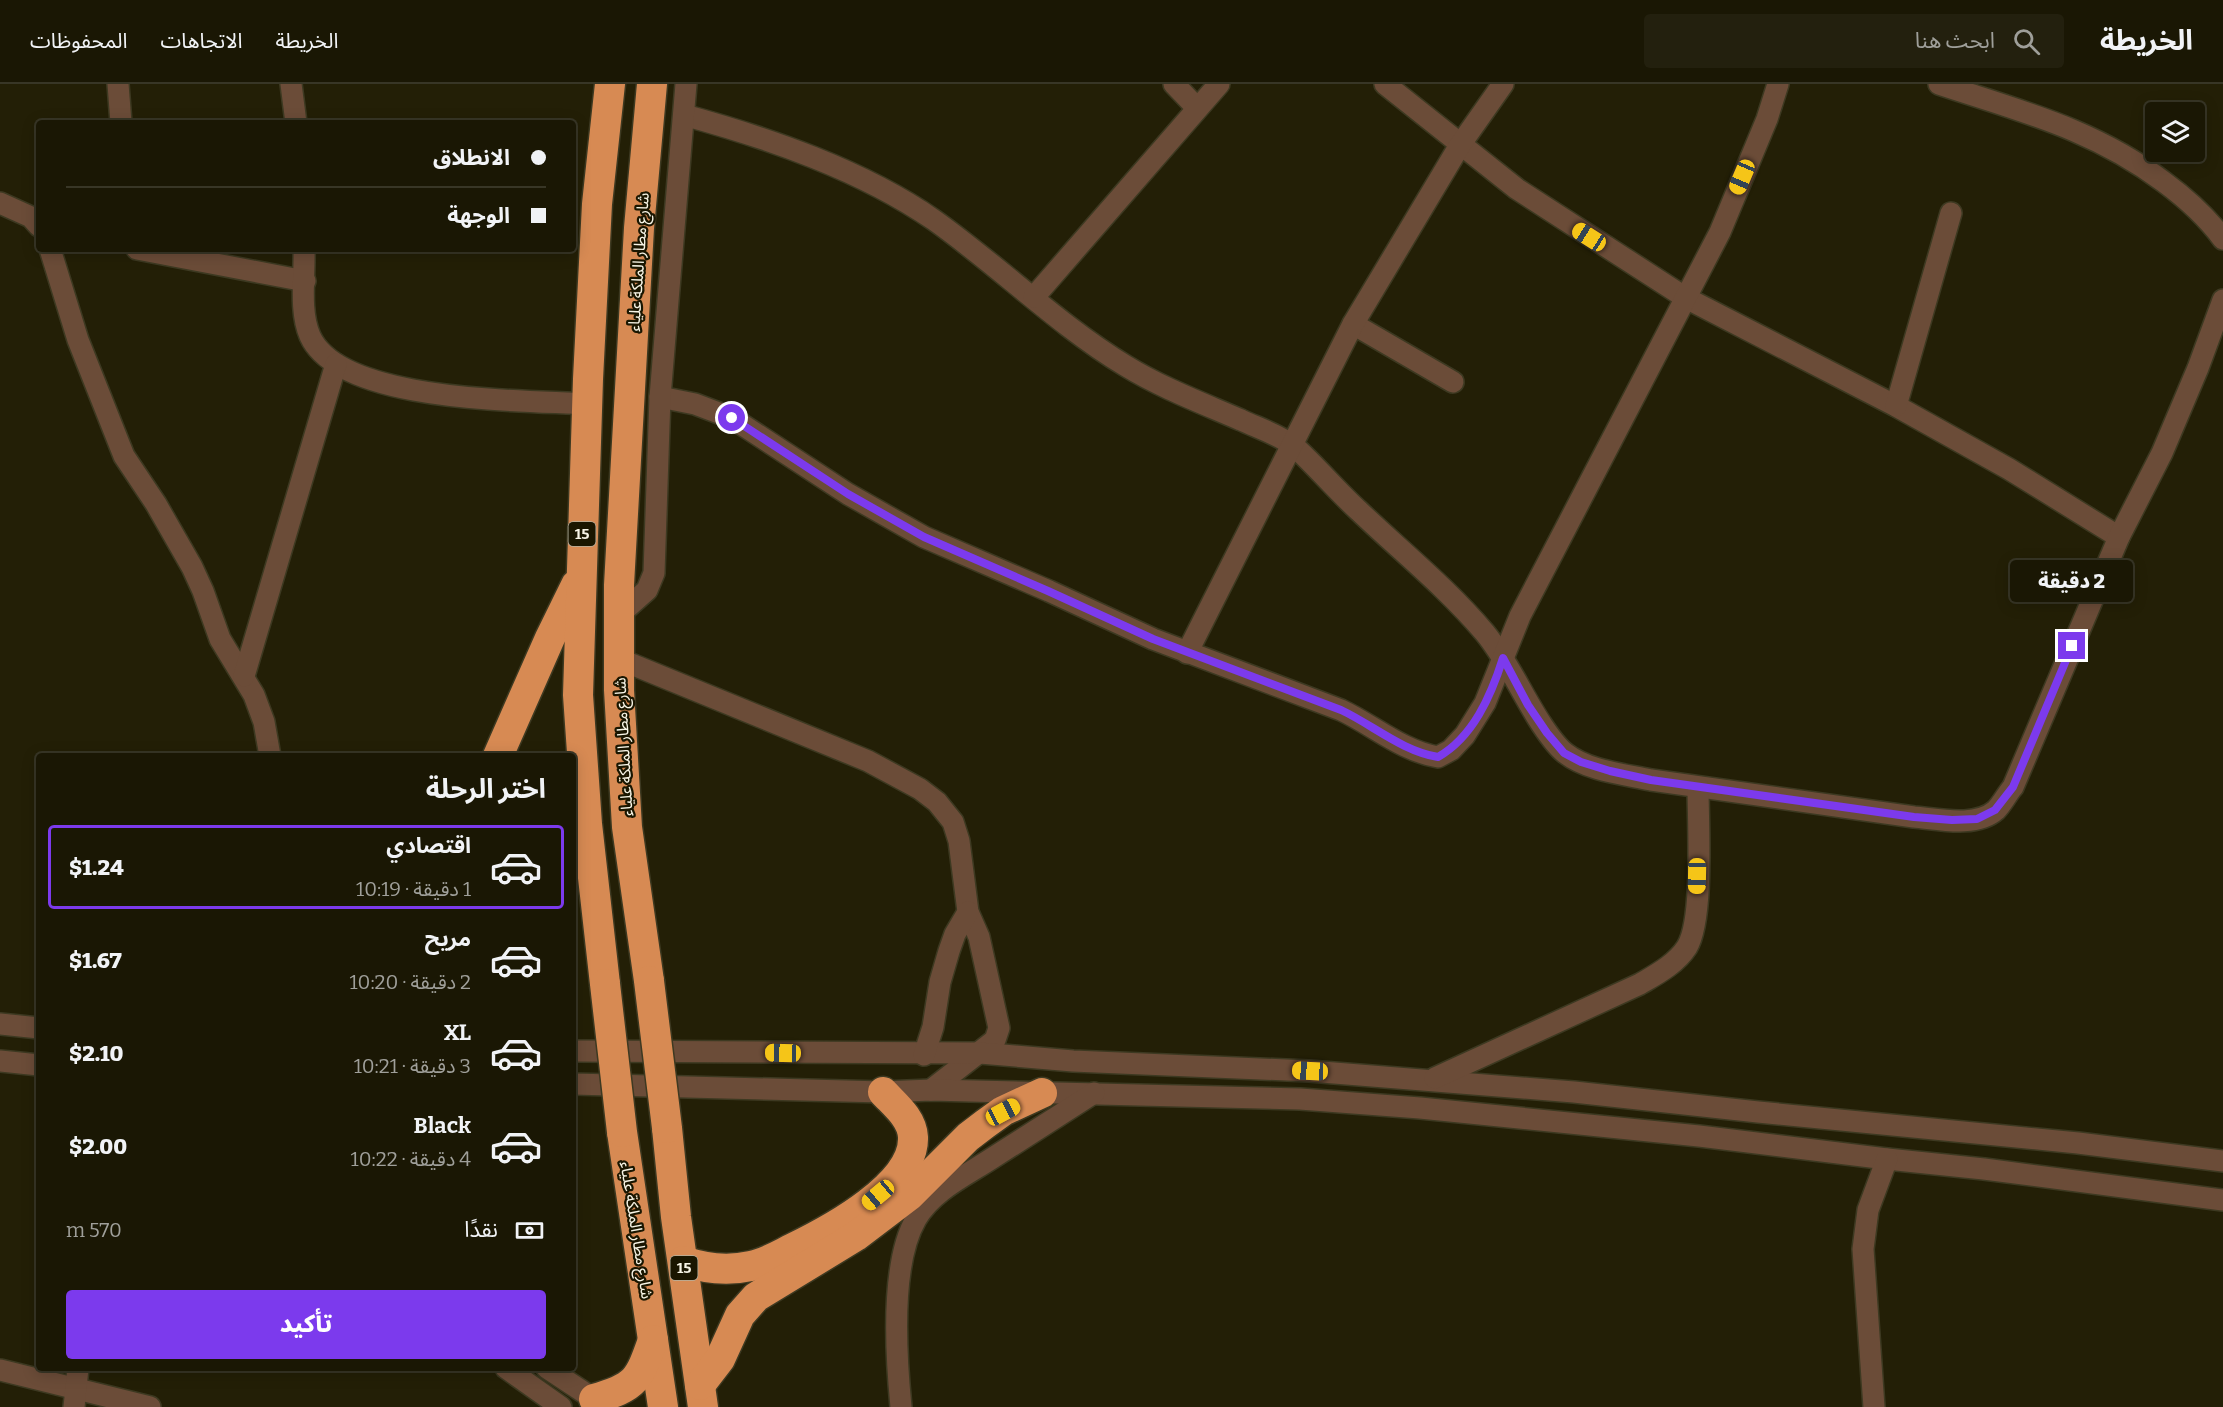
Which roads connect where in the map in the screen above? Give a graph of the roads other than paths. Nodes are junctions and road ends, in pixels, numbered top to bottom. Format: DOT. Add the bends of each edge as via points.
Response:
graph roads {
  1 [pos="118,84"];
  2 [pos="291,84"];
  3 [pos="652,84"];
  4 [pos="686,84"];
  5 [pos="1174,84"];
  6 [pos="1219,84"];
  7 [pos="1385,84"];
  8 [pos="1503,84"];
  9 [pos="1778,84"];
  10 [pos="1939,84"];
  11 [pos="1989,91"];
  12 [pos="605,92"];
  13 [pos="1197,108"];
  14 [pos="684,115"];
  15 [pos="121,120"];
  16 [pos="296,120"];
  17 [pos="1460,144"];
  18 [pos="0,202"];
  19 [pos="1951,213"];
  20 [pos="36,223"];
  21 [pos="2223,239"];
  22 [pos="51,252"];
  23 [pos="153,252"];
  24 [pos="304,252"];
  25 [pos="305,281"];
  26 [pos="1034,297"];
  27 [pos="1686,298"];
  28 [pos="2223,300"];
  29 [pos="1353,324"];
  30 [pos="336,364"];
  31 [pos="1453,382"];
  32 [pos="660,397"];
  33 [pos="587,404"];
  34 [pos="1896,406"];
  35 [pos="1293,446"];
  36 [pos="2119,537"];
  37 [pos="580,577"];
  38 [pos="619,615"];
  39 [pos="1187,653"];
  40 [pos="1503,658"];
  41 [pos="619,659"];
  42 [pos="244,676"];
  43 [pos="269,753"];
  44 [pos="499,753"];
  45 [pos="1698,787"];
  46 [pos="968,912"];
  47 [pos="0,1024"];
  48 [pos="36,1028"];
  49 [pos="576,1051"];
  50 [pos="980,1053"];
  51 [pos="924,1055"];
  52 [pos="0,1060"];
  53 [pos="36,1065"];
  54 [pos="1432,1080"];
  55 [pos="576,1084"];
  56 [pos="931,1090"];
  57 [pos="883,1092"];
  58 [pos="1042,1093"];
  59 [pos="1094,1093"];
  60 [pos="1887,1159"];
  61 [pos="2223,1161"];
  62 [pos="2223,1200"];
  63 [pos="683,1262"];
  64 [pos="654,1337"];
  65 [pos="0,1370"];
  66 [pos="510,1371"];
  67 [pos="551,1371"];
  68 [pos="76,1388"];
  69 [pos="701,1396"];
  70 [pos="598,1403"];
  71 [pos="150,1407"];
  72 [pos="561,1407"];
  73 [pos="663,1407"];
  74 [pos="901,1407"];
  75 [pos="1874,1407"];
  1 -- 15 [label="street"];
  2 -- 16 [label="street"];
  3 -- 38 [label="highway, شارع مطار الملكة علياء / 15" via="639,228"];
  4 -- 14 [label="street"];
  5 -- 13 [label="street"];
  6 -- 13 [label="street"];
  7 -- 17 [label="street"];
  8 -- 17 [label="street"];
  9 -- 27 [label="street" via="1720,232"];
  10 -- 11 [label="street"];
  11 -- 21 [label="street" via="2129,157 2208,218"];
  12 -- 33 [label="highway, شارع مطار الملكة علياء / 15"];
  13 -- 26 [label="street"];
  14 -- 26 [label="street" via="769,140 895,197 931,218"];
  14 -- 32 [label="street"];
  17 -- 27 [label="street" via="1543,207"];
  17 -- 29 [label="street"];
  18 -- 20 [label="street"];
  19 -- 34 [label="street"];
  22 -- 42 [label="street" via="78,340 124,456 187,558 220,639"];
  23 -- 25 [label="street"];
  24 -- 25 [label="street"];
  25 -- 30 [label="street" via="310,335 318,349"];
  26 -- 35 [label="street" via="1087,340 1149,380"];
  27 -- 34 [label="street"];
  27 -- 40 [label="street" via="1541,574"];
  28 -- 36 [label="street" via="2162,453"];
  29 -- 31 [label="street"];
  29 -- 35 [label="street"];
  30 -- 33 [label="street" via="362,377 424,392"];
  30 -- 42 [label="street"];
  32 -- 38 [label="street" via="654,573 647,590"];
  32 -- 39 [label="street" via="732,418 908,530"];
  33 -- 37 [label="highway, شارع مطار الملكة علياء / 15"];
  34 -- 36 [label="street"];
  35 -- 39 [label="street"];
  35 -- 40 [label="street" via="1453,599"];
  36 -- 45 [label="street" via="2013,787 1995,810 1977,819 1952,820"];
  37 -- 44 [label="highway"];
  37 -- 64 [label="highway, شارع مطار الملكة علياء / 15, bridge" via="578,695 586,824 622,1132"];
  38 -- 41 [label="highway, شارع مطار الملكة علياء / 15"];
  39 -- 40 [label="street" via="1341,710 1414,751 1438,757 1465,735 1485,703"];
  40 -- 45 [label="street" via="1528,705 1564,753 1610,771"];
  41 -- 46 [label="street" via="868,761 920,789 953,822"];
  41 -- 63 [label="highway, شارع مطار الملكة علياء / 15, bridge" via="627,827"];
  42 -- 43 [label="street" via="264,722"];
  45 -- 54 [label="street" via="1696,910 1693,935 1686,949 1640,984"];
  46 -- 50 [label="street" via="979,937 999,1028 995,1040"];
  46 -- 51 [label="street" via="949,951"];
  47 -- 48 [label="street"];
  49 -- 51 [label="street"];
  50 -- 51 [label="street"];
  50 -- 54 [label="street"];
  50 -- 56 [label="street"];
  52 -- 53 [label="street"];
  54 -- 61 [label="street" via="2078,1143"];
  55 -- 57 [label="street"];
  56 -- 57 [label="street"];
  56 -- 58 [label="street"];
  57 -- 63 [label="highway" via="909,1122 913,1135 907,1160 878,1195 842,1223 765,1262 724,1269"];
  58 -- 59 [label="street"];
  58 -- 69 [label="highway" via="1012,1106 968,1137 910,1195 856,1236 756,1297 740,1315"];
  59 -- 60 [label="street" via="1300,1099 1420,1108"];
  59 -- 74 [label="street" via="939,1193 917,1218 905,1246 898,1302"];
  60 -- 62 [label="street"];
  60 -- 75 [label="street" via="1868,1210 1863,1249"];
  63 -- 69 [label="highway, شارع مطار الملكة علياء / 15"];
  64 -- 70 [label="highway" via="645,1364 633,1382"];
  64 -- 73 [label="highway, شارع مطار الملكة علياء / 15"];
  65 -- 68 [label="street"];
  66 -- 72 [label="street"];
  67 -- 70 [label="street"];
  68 -- 71 [label="street"];
}
